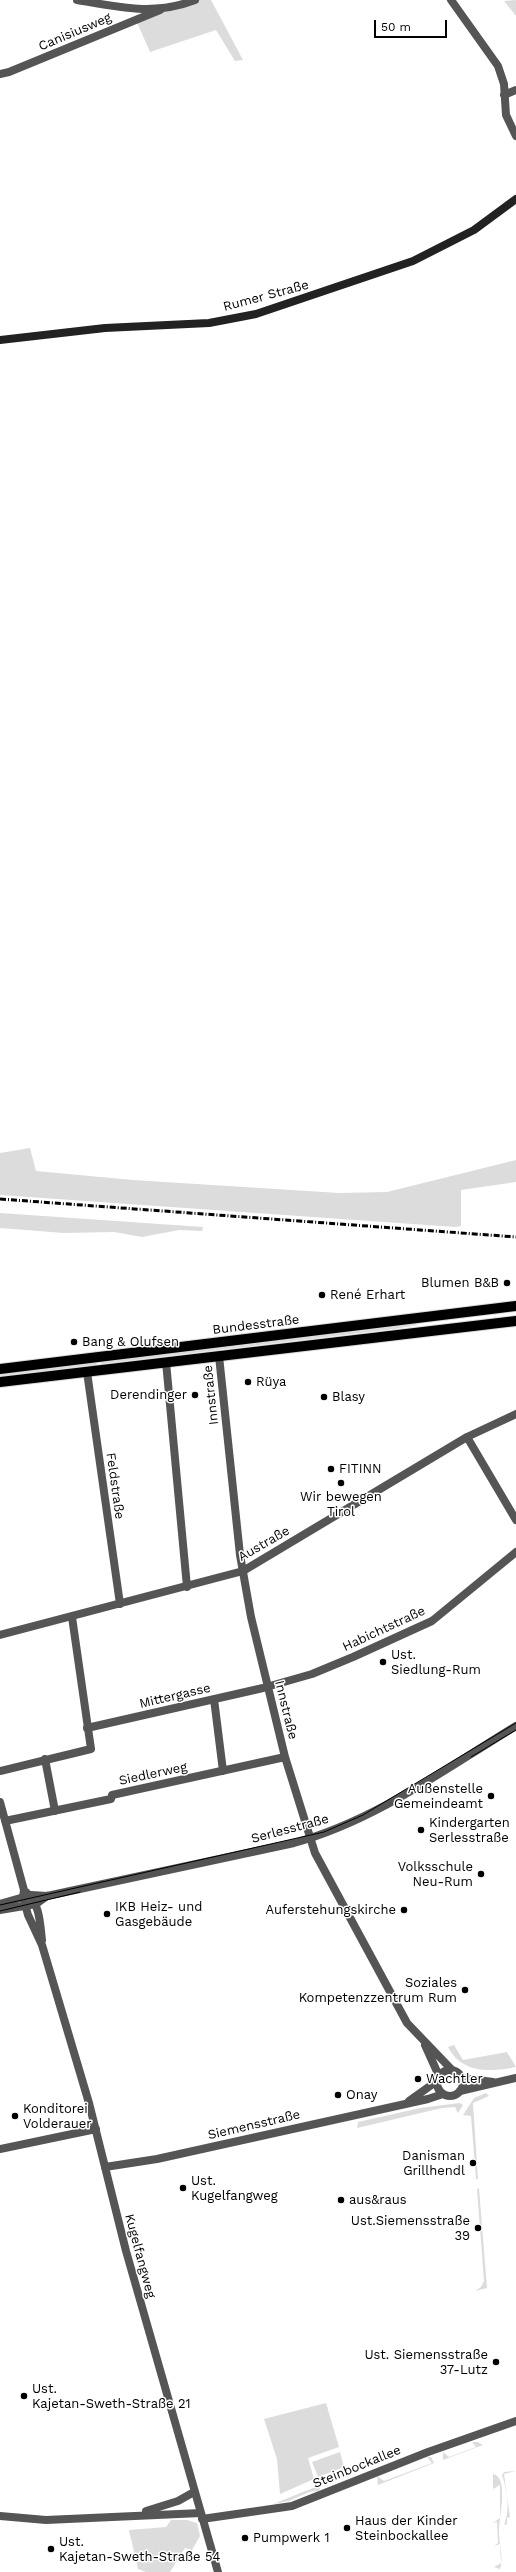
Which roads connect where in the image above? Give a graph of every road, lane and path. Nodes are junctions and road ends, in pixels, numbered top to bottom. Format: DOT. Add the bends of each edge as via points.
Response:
graph roads {
  1 [pos="77,0"];
  2 [pos="195,0"];
  3 [pos="451,0"];
  4 [pos="160,10"];
  5 [pos="0,74"];
  6 [pos="516,90"];
  7 [pos="504,95"];
  8 [pos="516,136"];
  9 [pos="516,199"];
  10 [pos="0,340"];
  11 [pos="516,1306"];
  12 [pos="516,1321"];
  13 [pos="219,1356"];
  14 [pos="166,1362"];
  15 [pos="0,1369"];
  16 [pos="87,1372"];
  17 [pos="0,1382"];
  18 [pos="516,1414"];
  19 [pos="467,1437"];
  20 [pos="516,1520"];
  21 [pos="516,1552"];
  22 [pos="243,1571"];
  23 [pos="187,1587"];
  24 [pos="120,1604"];
  25 [pos="72,1617"];
  26 [pos="0,1635"];
  27 [pos="267,1687"];
  28 [pos="214,1699"];
  29 [pos="516,1726"];
  30 [pos="87,1728"];
  31 [pos="285,1757"];
  32 [pos="45,1759"];
  33 [pos="0,1771"];
  34 [pos="223,1771"];
  35 [pos="0,1802"];
  36 [pos="55,1811"];
  37 [pos="5,1821"];
  38 [pos="310,1839"];
  39 [pos="26,1894"];
  40 [pos="47,1896"];
  41 [pos="0,1904"];
  42 [pos="36,1904"];
  43 [pos="25,1906"];
  44 [pos="0,1910"];
  45 [pos="42,1945"];
  46 [pos="423,2041"];
  47 [pos="453,2070"];
  48 [pos="438,2078"];
  49 [pos="462,2078"];
  50 [pos="516,2078"];
  51 [pos="496,2083"];
  52 [pos="460,2091"];
  53 [pos="443,2094"];
  54 [pos="407,2103"];
  55 [pos="96,2129"];
  56 [pos="0,2149"];
  57 [pos="105,2167"];
  58 [pos="516,2421"];
  59 [pos="194,2492"];
  60 [pos="136,2514"];
  61 [pos="0,2516"];
  62 [pos="202,2516"];
  63 [pos="218,2572"];
  1 -- 4 [label="street, Canisiusweg"];
  2 -- 4 [label="street, Canisiusweg"];
  3 -- 7 [label="street" via="498,66"];
  4 -- 5 [label="street, Canisiusweg"];
  6 -- 7 [label="street"];
  7 -- 8 [label="street" via="506,115"];
  9 -- 10 [label="main road, Rumer Straße" via="474,230 432,253 384,272 256,314 209,323 105,328"];
  11 -- 15 [label="main road, Bundesstraße"];
  12 -- 13 [label="main road, Bundesstraße"];
  13 -- 14 [label="main road, Bundesstraße"];
  13 -- 22 [label="street, Innstraße"];
  14 -- 16 [label="main road, Bundesstraße"];
  14 -- 23 [label="street"];
  16 -- 17 [label="main road, Bundesstraße"];
  16 -- 24 [label="street, Feldstraße"];
  18 -- 19 [label="street, Austraße"];
  19 -- 20 [label="street"];
  19 -- 22 [label="street, Austraße"];
  21 -- 27 [label="street, Habichtstraße" via="432,1621 312,1674"];
  22 -- 23 [label="street, Austraße"];
  22 -- 27 [label="street, Innstraße"];
  23 -- 24 [label="street, Austraße"];
  24 -- 25 [label="street, Austraße"];
  25 -- 26 [label="street, Austraße"];
  25 -- 30 [label="street"];
  27 -- 28 [label="street, Mittergasse"];
  27 -- 31 [label="street, Innstraße"];
  28 -- 30 [label="street, Mittergasse"];
  28 -- 34 [label="street"];
  29 -- 38 [label="street, Serlesstraße" via="364,1817"];
  30 -- 32 [label="street" via="91,1749"];
  31 -- 34 [label="street, Siedlerweg"];
  31 -- 38 [label="street, Innstraße"];
  32 -- 33 [label="street"];
  32 -- 36 [label="street"];
  34 -- 36 [label="street, Siedlerweg" via="112,1795 111,1799"];
  35 -- 37 [label="street, Kugelfangweg"];
  36 -- 37 [label="street, Siedlerweg"];
  37 -- 39 [label="street, Kugelfangweg"];
  38 -- 40 [label="street, Serlesstraße"];
  38 -- 46 [label="street, Innstraße" via="315,1853 407,2023"];
  39 -- 40 [label="street, Serlesstraße"];
  39 -- 41 [label="street, Serlesstraße"];
  39 -- 42 [label="street, Kugelfangweg"];
  39 -- 43 [label="street, Kugelfangweg"];
  40 -- 42 [label="street, Serlesstraße"];
  42 -- 43 [label="street"];
  42 -- 45 [label="street, Kugelfangweg"];
  43 -- 44 [label="street"];
  43 -- 45 [label="street, Kugelfangweg"];
  45 -- 55 [label="street, Kugelfangweg"];
  46 -- 47 [label="street, Innstraße" via="442,2056"];
  46 -- 48 [label="street, Innstraße"];
  47 -- 48 [label="street" via="445,2071"];
  47 -- 49 [label="street"];
  48 -- 53 [label="street" via="438,2090"];
  48 -- 54 [label="street, Siemensstraße"];
  49 -- 51 [label="street"];
  49 -- 52 [label="street"];
  50 -- 51 [label="street"];
  51 -- 52 [label="street"];
  52 -- 53 [label="street" via="453,2095"];
  53 -- 54 [label="street, Siemensstraße"];
  54 -- 57 [label="street, Siemensstraße" via="157,2159"];
  55 -- 56 [label="street"];
  55 -- 57 [label="street, Kugelfangweg"];
  57 -- 59 [label="street, Kugelfangweg"];
  58 -- 62 [label="street, Steinbockallee" via="428,2452 292,2506"];
  59 -- 60 [label="street" via="178,2501"];
  59 -- 62 [label="street, Kugelfangweg"];
  60 -- 61 [label="street" via="46,2520"];
  60 -- 62 [label="street, Steinbockallee"];
  62 -- 63 [label="street, Kugelfangweg"];
}
